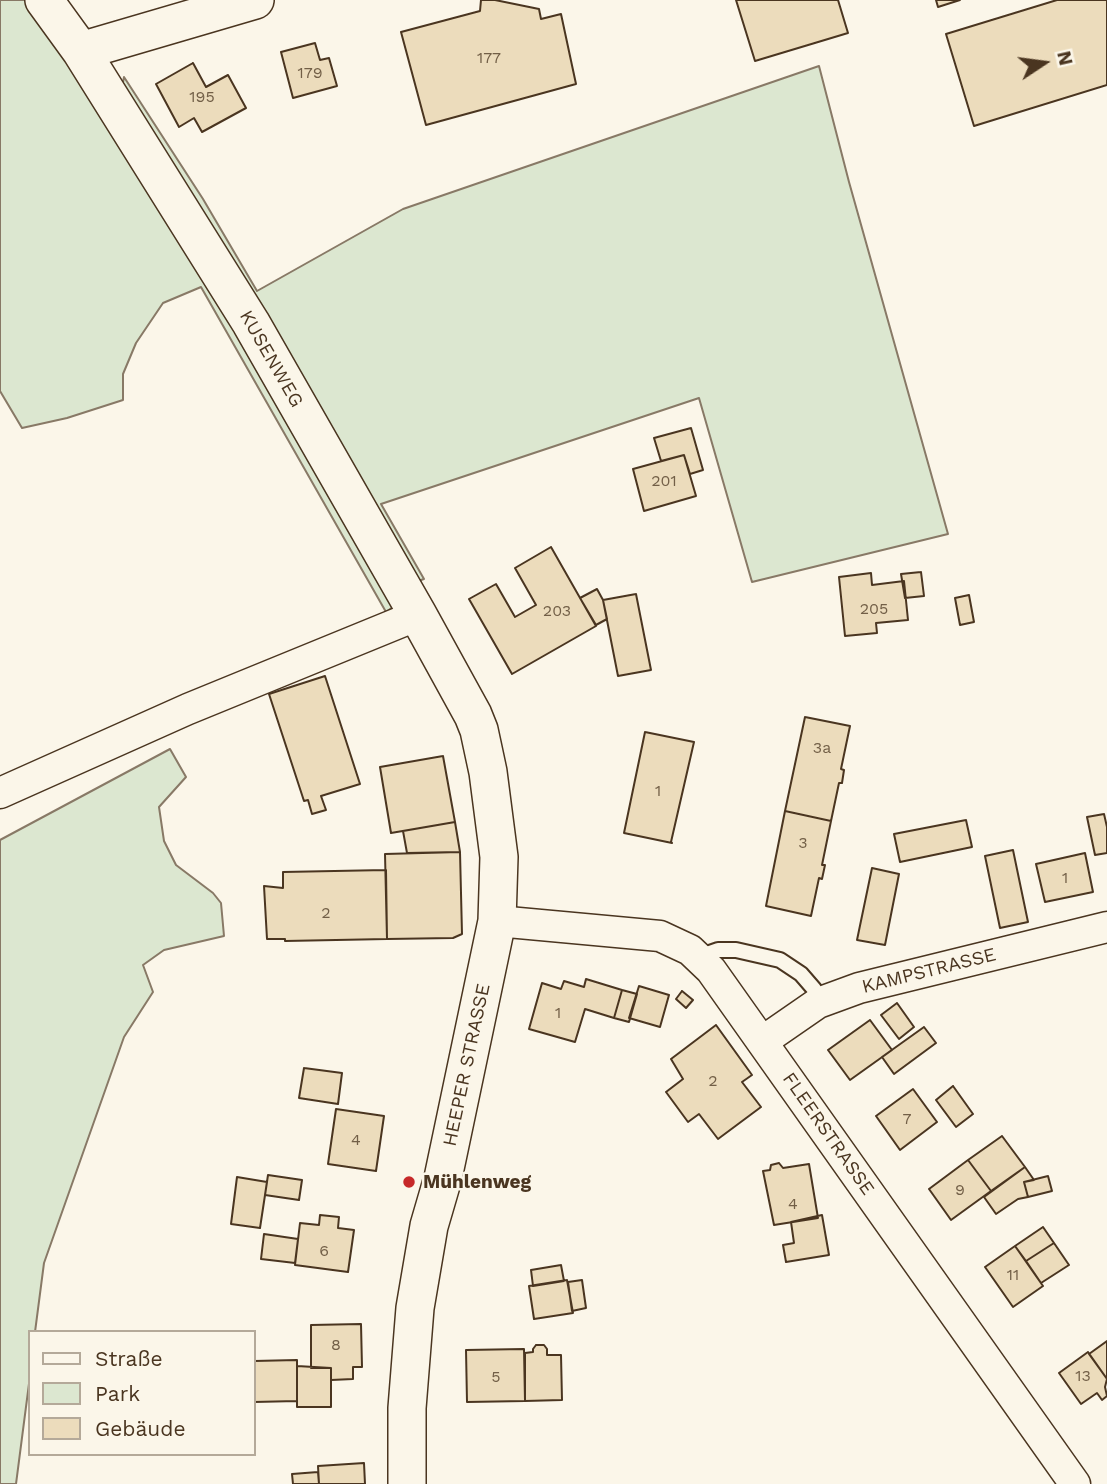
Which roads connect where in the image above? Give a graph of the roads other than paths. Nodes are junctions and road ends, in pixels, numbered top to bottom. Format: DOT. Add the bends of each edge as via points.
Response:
graph roads {
  1 [pos="44,0"];
  2 [pos="255,0"];
  3 [pos="81,51"];
  4 [pos="418,615"];
  5 [pos="479,730"];
  6 [pos="0,793"];
  7 [pos="497,921"];
  8 [pos="1107,927"];
  9 [pos="698,957"];
  10 [pos="818,1003"];
  11 [pos="763,1041"];
  12 [pos="407,1484"];
  13 [pos="1075,1484"];
  1 -- 3 [label="street, KUSENWEG"];
  2 -- 3 [label="street"];
  3 -- 4 [label="street, KUSENWEG" via="251,323"];
  4 -- 5 [label="street, KUSENWEG"];
  4 -- 6 [label="street" via="188,709"];
  5 -- 7 [label="street, HEEPER STRASSE" via="499,857"];
  7 -- 9 [label="street, FLEERSTRASSE" via="660,936"];
  7 -- 12 [label="street, HEEPER STRASSE" via="415,1308"];
  8 -- 10 [label="street, KAMPSTRASSE" via="946,965"];
  9 -- 10 [label="lane" via="736,950 780,960 801,974 814,989"];
  9 -- 11 [label="street, FLEERSTRASSE"];
  10 -- 11 [label="street, KAMPSTRASSE"];
  11 -- 13 [label="street, FLEERSTRASSE"];
}
